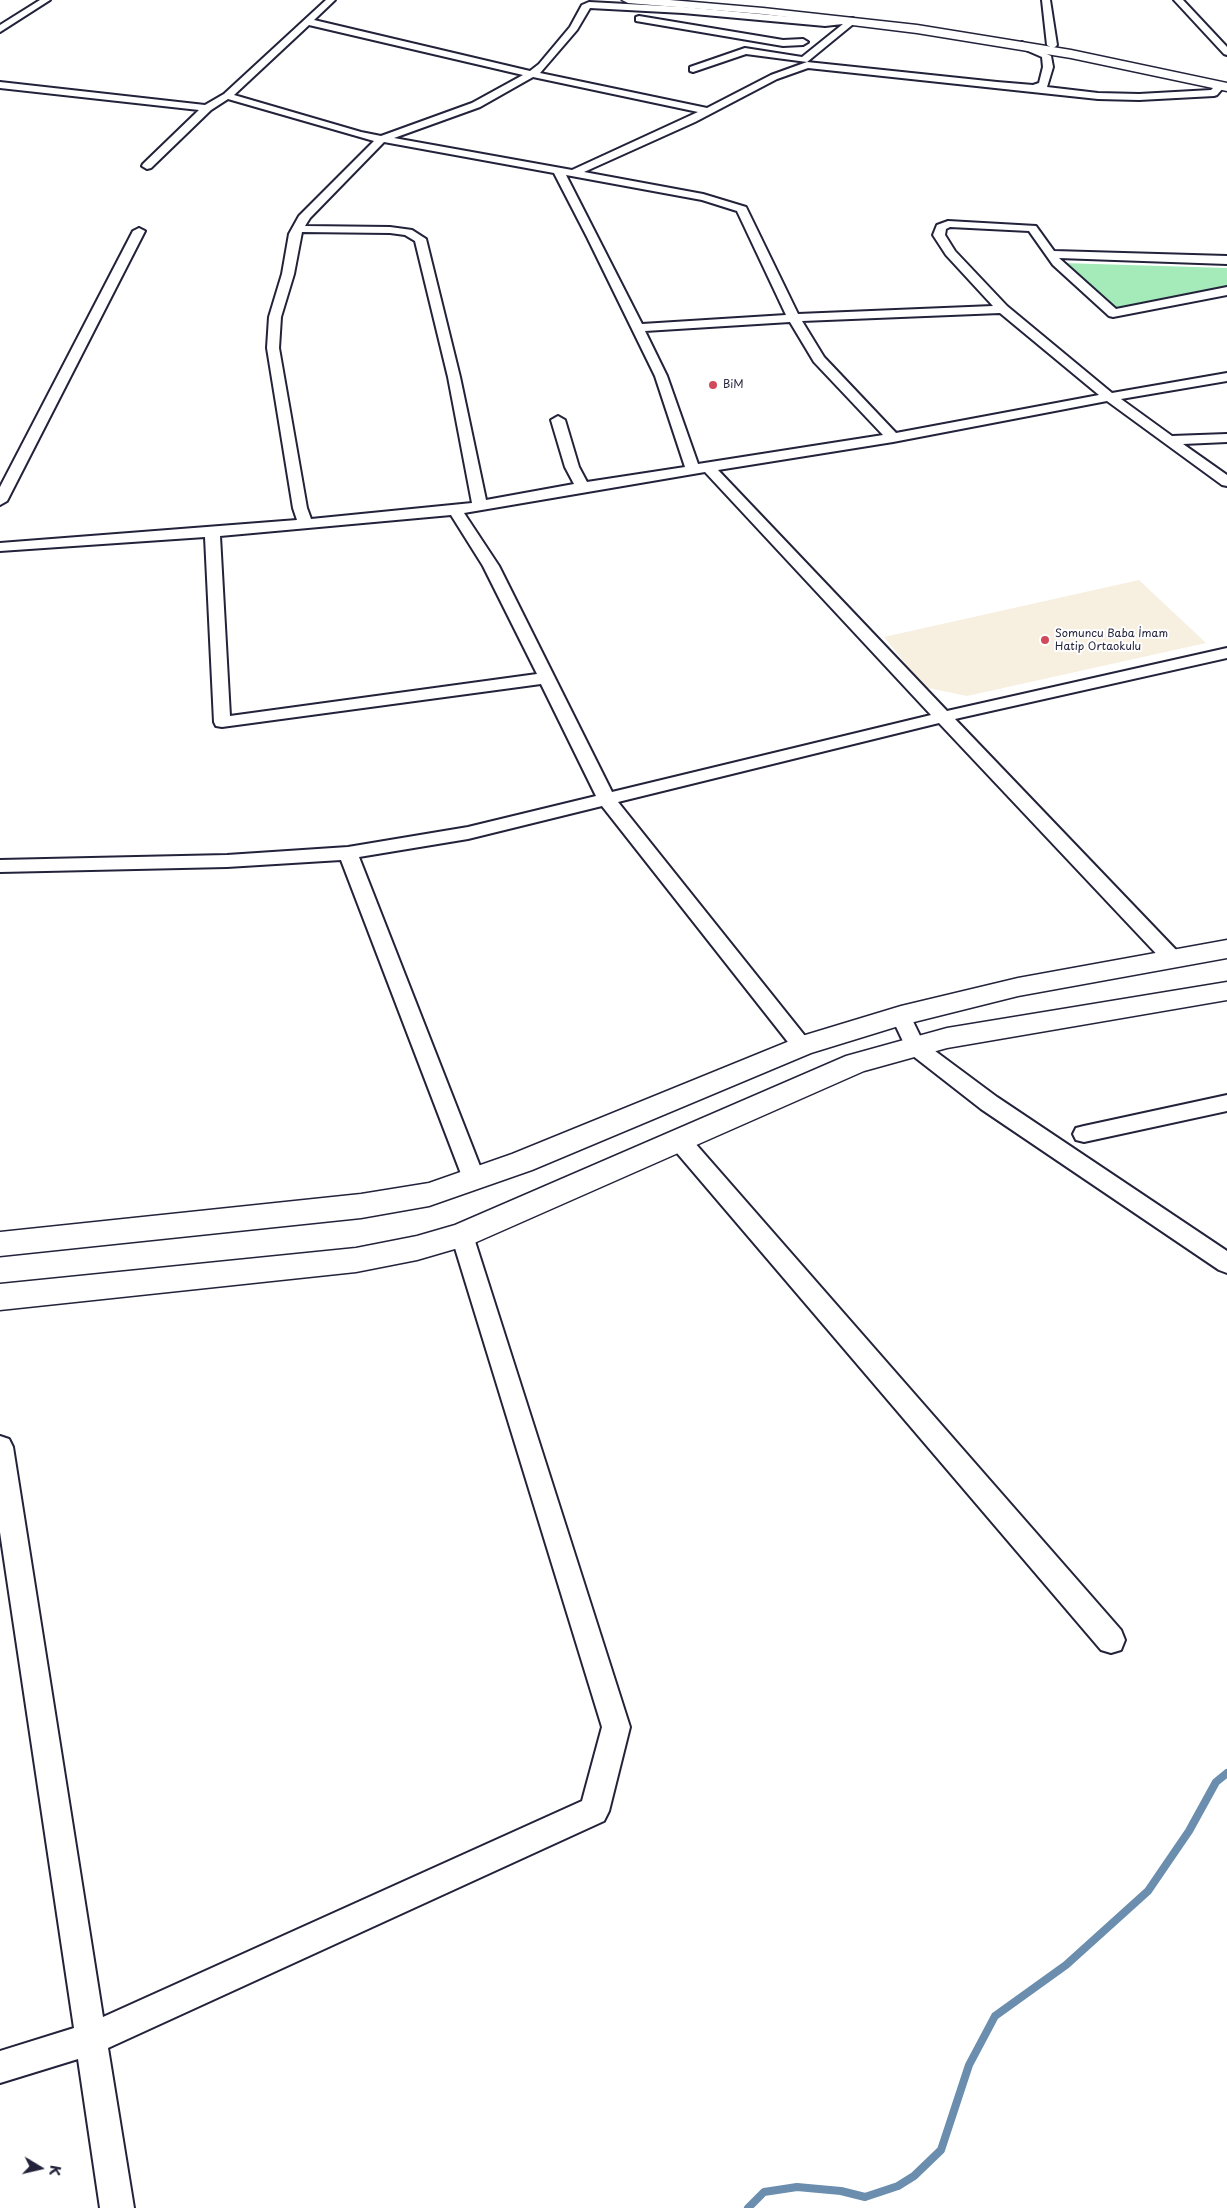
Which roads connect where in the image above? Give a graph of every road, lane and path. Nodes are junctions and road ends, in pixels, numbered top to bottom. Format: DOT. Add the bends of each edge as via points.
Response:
graph roads {
  1 [pos="46,0"];
  2 [pos="332,0"];
  3 [pos="628,0"];
  4 [pos="698,0"];
  5 [pos="1046,0"];
  6 [pos="1178,0"];
  7 [pos="765,6"];
  8 [pos="629,18"];
  9 [pos="852,21"];
  10 [pos="309,22"];
  11 [pos="0,29"];
  12 [pos="802,42"];
  13 [pos="1022,45"];
  14 [pos="1052,45"];
  15 [pos="1227,52"];
  16 [pos="693,69"];
  17 [pos="532,74"];
  18 [pos="1225,85"];
  19 [pos="0,86"];
  20 [pos="1034,88"];
  21 [pos="227,96"];
  22 [pos="207,108"];
  23 [pos="707,111"];
  24 [pos="382,139"];
  25 [pos="147,166"];
  26 [pos="558,172"];
  27 [pos="572,174"];
  28 [pos="298,229"];
  29 [pos="139,231"];
  30 [pos="1051,254"];
  31 [pos="1227,260"];
  32 [pos="1227,291"];
  33 [pos="1003,309"];
  34 [pos="794,318"];
  35 [pos="638,328"];
  36 [pos="1227,377"];
  37 [pos="1109,397"];
  38 [pos="558,420"];
  39 [pos="893,438"];
  40 [pos="1227,438"];
  41 [pos="1168,440"];
  42 [pos="709,468"];
  43 [pos="693,470"];
  44 [pos="1227,482"];
  45 [pos="582,487"];
  46 [pos="0,500"];
  47 [pos="480,506"];
  48 [pos="456,510"];
  49 [pos="305,522"];
  50 [pos="212,532"];
  51 [pos="0,546"];
  52 [pos="1227,653"];
  53 [pos="547,678"];
  54 [pos="942,717"];
  55 [pos="607,800"];
  56 [pos="348,853"];
  57 [pos="0,866"];
  58 [pos="1227,949"];
  59 [pos="1172,958"];
  60 [pos="1227,991"];
  61 [pos="901,1016"];
  62 [pos="802,1046"];
  63 [pos="916,1047"];
  64 [pos="1227,1103"];
  65 [pos="1084,1134"];
  66 [pos="679,1140"];
  67 [pos="474,1179"];
  68 [pos="462,1235"];
  69 [pos="0,1244"];
  70 [pos="1227,1263"];
  71 [pos="0,1297"];
  72 [pos="0,1446"];
  73 [pos="1111,1640"];
  74 [pos="92,2039"];
  75 [pos="0,2067"];
  76 [pos="116,2208"];
  1 -- 11 [label="street"];
  2 -- 10 [label="street"];
  3 -- 7 [label="main road"];
  4 -- 7 [label="main road"];
  5 -- 14 [label="street"];
  6 -- 15 [label="street"];
  7 -- 9 [label="main road"];
  7 -- 14 [label="main road"];
  8 -- 12 [label="street" via="784,43"];
  9 -- 13 [label="main road"];
  9 -- 16 [label="street" via="804,60 745,51"];
  9 -- 17 [label="street" via="825,23 589,5 586,15"];
  10 -- 17 [label="street"];
  10 -- 21 [label="street"];
  13 -- 18 [label="main road"];
  13 -- 20 [label="street" via="1046,56 1048,67 1043,85"];
  14 -- 18 [label="main road"];
  17 -- 23 [label="street"];
  17 -- 24 [label="street" via="476,105"];
  18 -- 20 [label="street" via="1214,93 1139,97 1098,96"];
  19 -- 22 [label="street"];
  20 -- 23 [label="street" via="807,65 774,77"];
  21 -- 22 [label="street"];
  21 -- 24 [label="street" via="340,130"];
  22 -- 25 [label="street"];
  23 -- 27 [label="street"];
  24 -- 26 [label="street"];
  24 -- 28 [label="street" via="305,216"];
  26 -- 27 [label="street"];
  26 -- 35 [label="street"];
  27 -- 34 [label="street" via="703,197 742,209"];
  28 -- 47 [label="street" via="390,230 408,232 420,238 452,368"];
  28 -- 49 [label="street" via="275,317 273,348 296,489"];
  29 -- 46 [label="street"];
  30 -- 31 [label="street"];
  30 -- 32 [label="street" via="1113,313"];
  30 -- 33 [label="street" via="1032,228 964,224 941,227 940,235 950,254"];
  33 -- 34 [label="street"];
  33 -- 37 [label="street"];
  34 -- 35 [label="street"];
  34 -- 39 [label="street" via="819,358"];
  35 -- 43 [label="street" via="661,376"];
  36 -- 37 [label="street"];
  37 -- 39 [label="street"];
  37 -- 41 [label="street"];
  38 -- 45 [label="street" via="572,467"];
  39 -- 42 [label="street"];
  40 -- 41 [label="street"];
  41 -- 44 [label="street"];
  42 -- 43 [label="street"];
  42 -- 54 [label="street"];
  43 -- 45 [label="street"];
  45 -- 47 [label="street"];
  47 -- 48 [label="street"];
  48 -- 49 [label="street"];
  48 -- 53 [label="street" via="490,566"];
  49 -- 50 [label="street"];
  50 -- 51 [label="street"];
  50 -- 53 [label="street" via="222,722"];
  52 -- 54 [label="street"];
  53 -- 55 [label="street"];
  54 -- 55 [label="street"];
  54 -- 59 [label="street"];
  55 -- 56 [label="street" via="468,833"];
  55 -- 62 [label="street"];
  56 -- 57 [label="street" via="227,861"];
  56 -- 67 [label="street"];
  58 -- 59 [label="main road"];
  59 -- 61 [label="main road" via="1018,986"];
  60 -- 63 [label="main road" via="947,1038"];
  61 -- 62 [label="main road"];
  61 -- 63 [label="street"];
  62 -- 67 [label="main road"];
  63 -- 66 [label="main road" via="856,1063"];
  63 -- 70 [label="street" via="989,1103"];
  64 -- 65 [label="street"];
  66 -- 68 [label="main road"];
  66 -- 73 [label="street"];
  67 -- 69 [label="main road" via="429,1194 360,1206"];
  68 -- 71 [label="main road" via="356,1260"];
  68 -- 74 [label="street" via="616,1727 594,1811"];
  72 -- 74 [label="street"];
  74 -- 75 [label="street"];
  74 -- 76 [label="street"];
}
